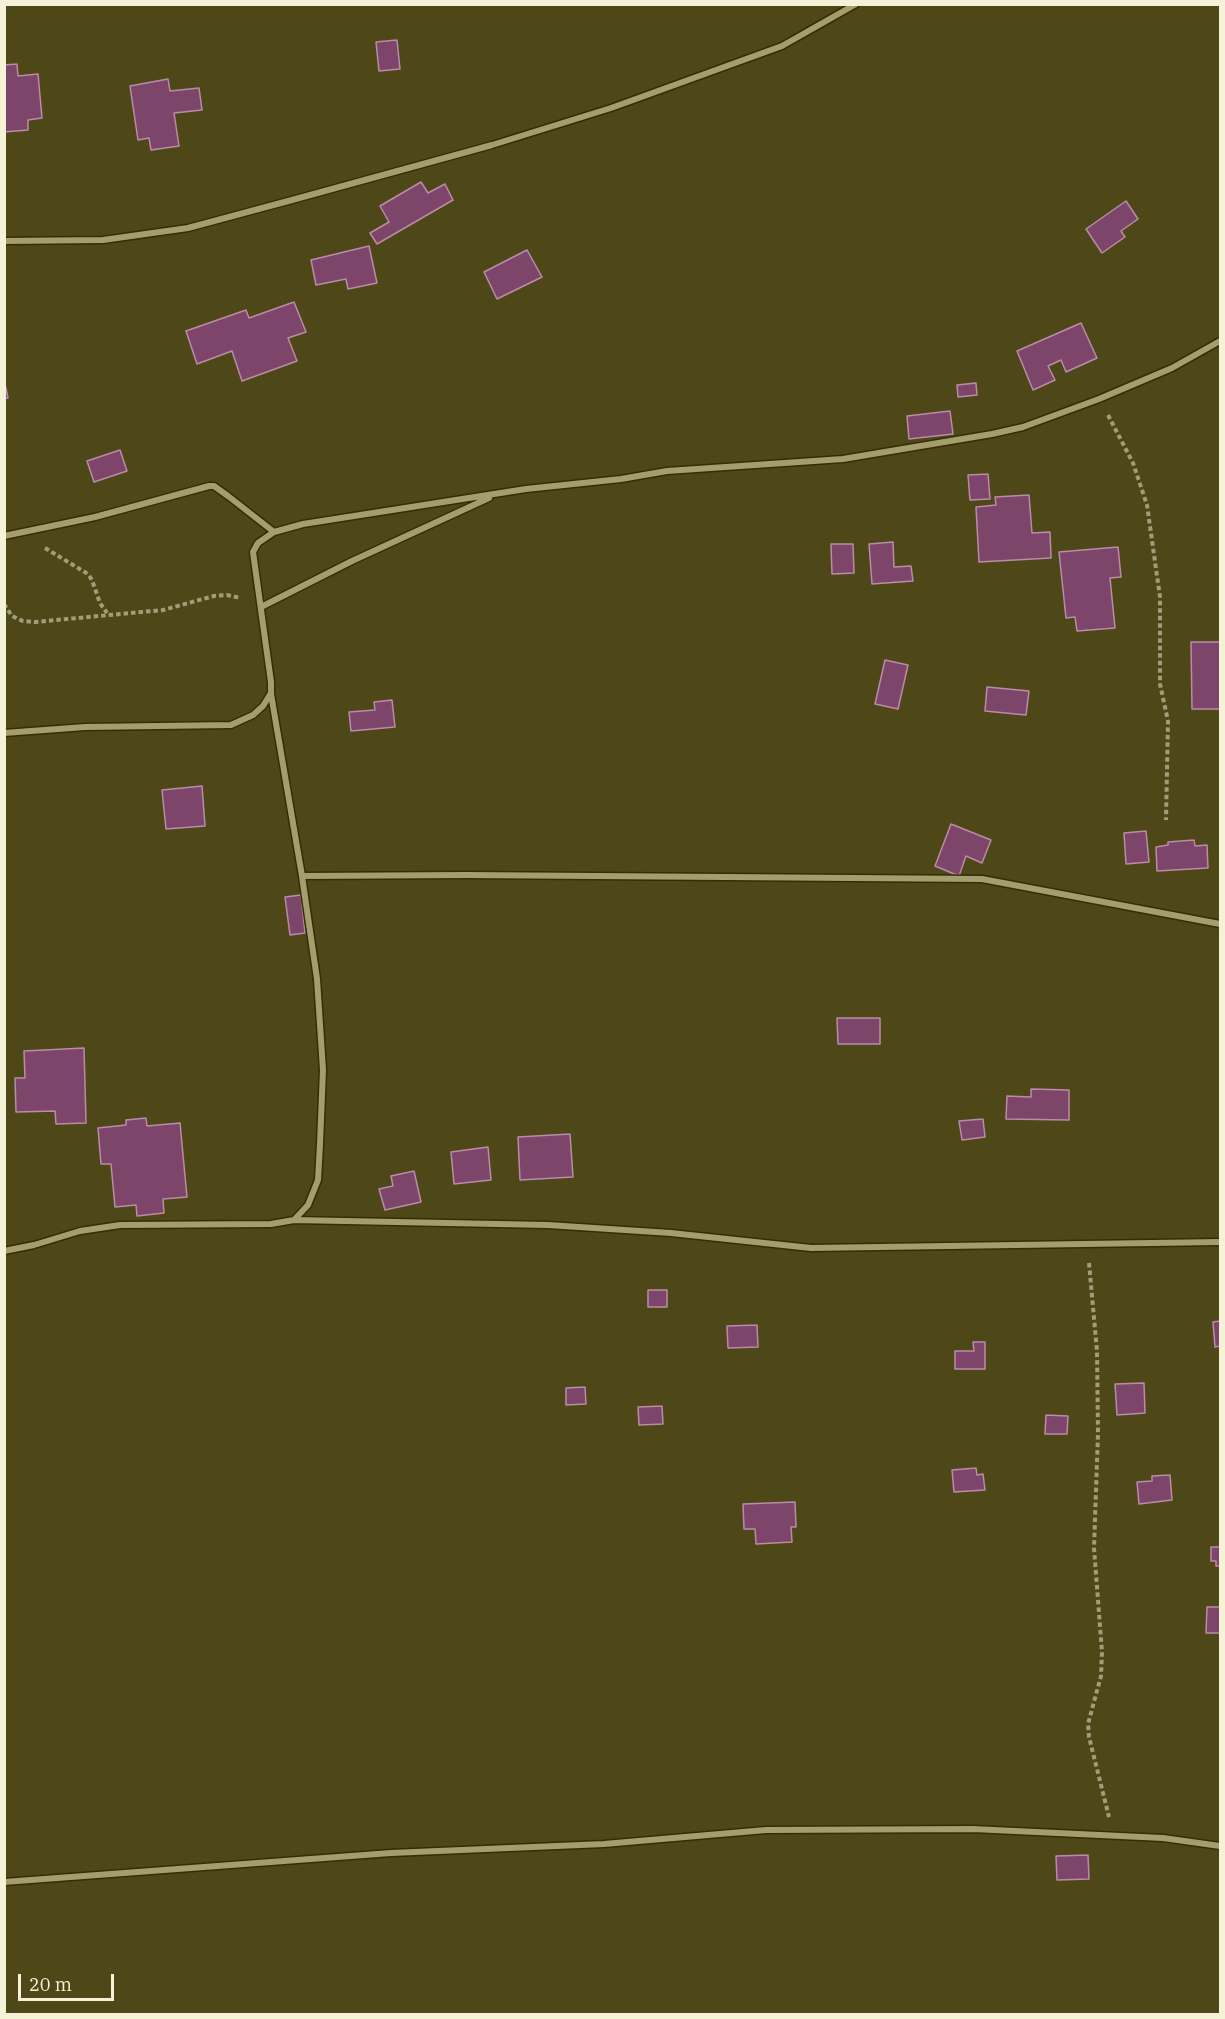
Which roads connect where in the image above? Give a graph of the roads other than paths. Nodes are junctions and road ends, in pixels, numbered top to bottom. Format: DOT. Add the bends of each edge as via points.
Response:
graph roads {
  1 [pos="856,4"];
  2 [pos="4,241"];
  3 [pos="1221,341"];
  4 [pos="498,493"];
  5 [pos="274,532"];
  6 [pos="4,536"];
  7 [pos="261,607"];
  8 [pos="271,693"];
  9 [pos="4,733"];
  10 [pos="302,876"];
  11 [pos="1221,924"];
  12 [pos="294,1220"];
  13 [pos="1221,1242"];
  14 [pos="4,1251"];
  15 [pos="1221,1846"];
  16 [pos="4,1882"];
  1 -- 2 [label="street" via="782,46 611,108 492,145 188,228 103,240"];
  3 -- 4 [label="street" via="1172,368 1099,399 1002,432 855,458 667,471"];
  4 -- 5 [label="street"];
  4 -- 7 [label="street"];
  5 -- 6 [label="street" via="209,486 117,512"];
  5 -- 7 [label="street" via="258,543 253,552"];
  7 -- 8 [label="street"];
  8 -- 9 [label="street" via="253,715 231,725 85,727"];
  8 -- 10 [label="street"];
  10 -- 11 [label="street" via="982,879"];
  10 -- 12 [label="street" via="317,979 322,1070 318,1180 308,1205"];
  12 -- 13 [label="street" via="549,1225 811,1248"];
  12 -- 14 [label="street" via="271,1224 120,1225"];
  15 -- 16 [label="street" via="1163,1838 973,1829 766,1830"];
}
